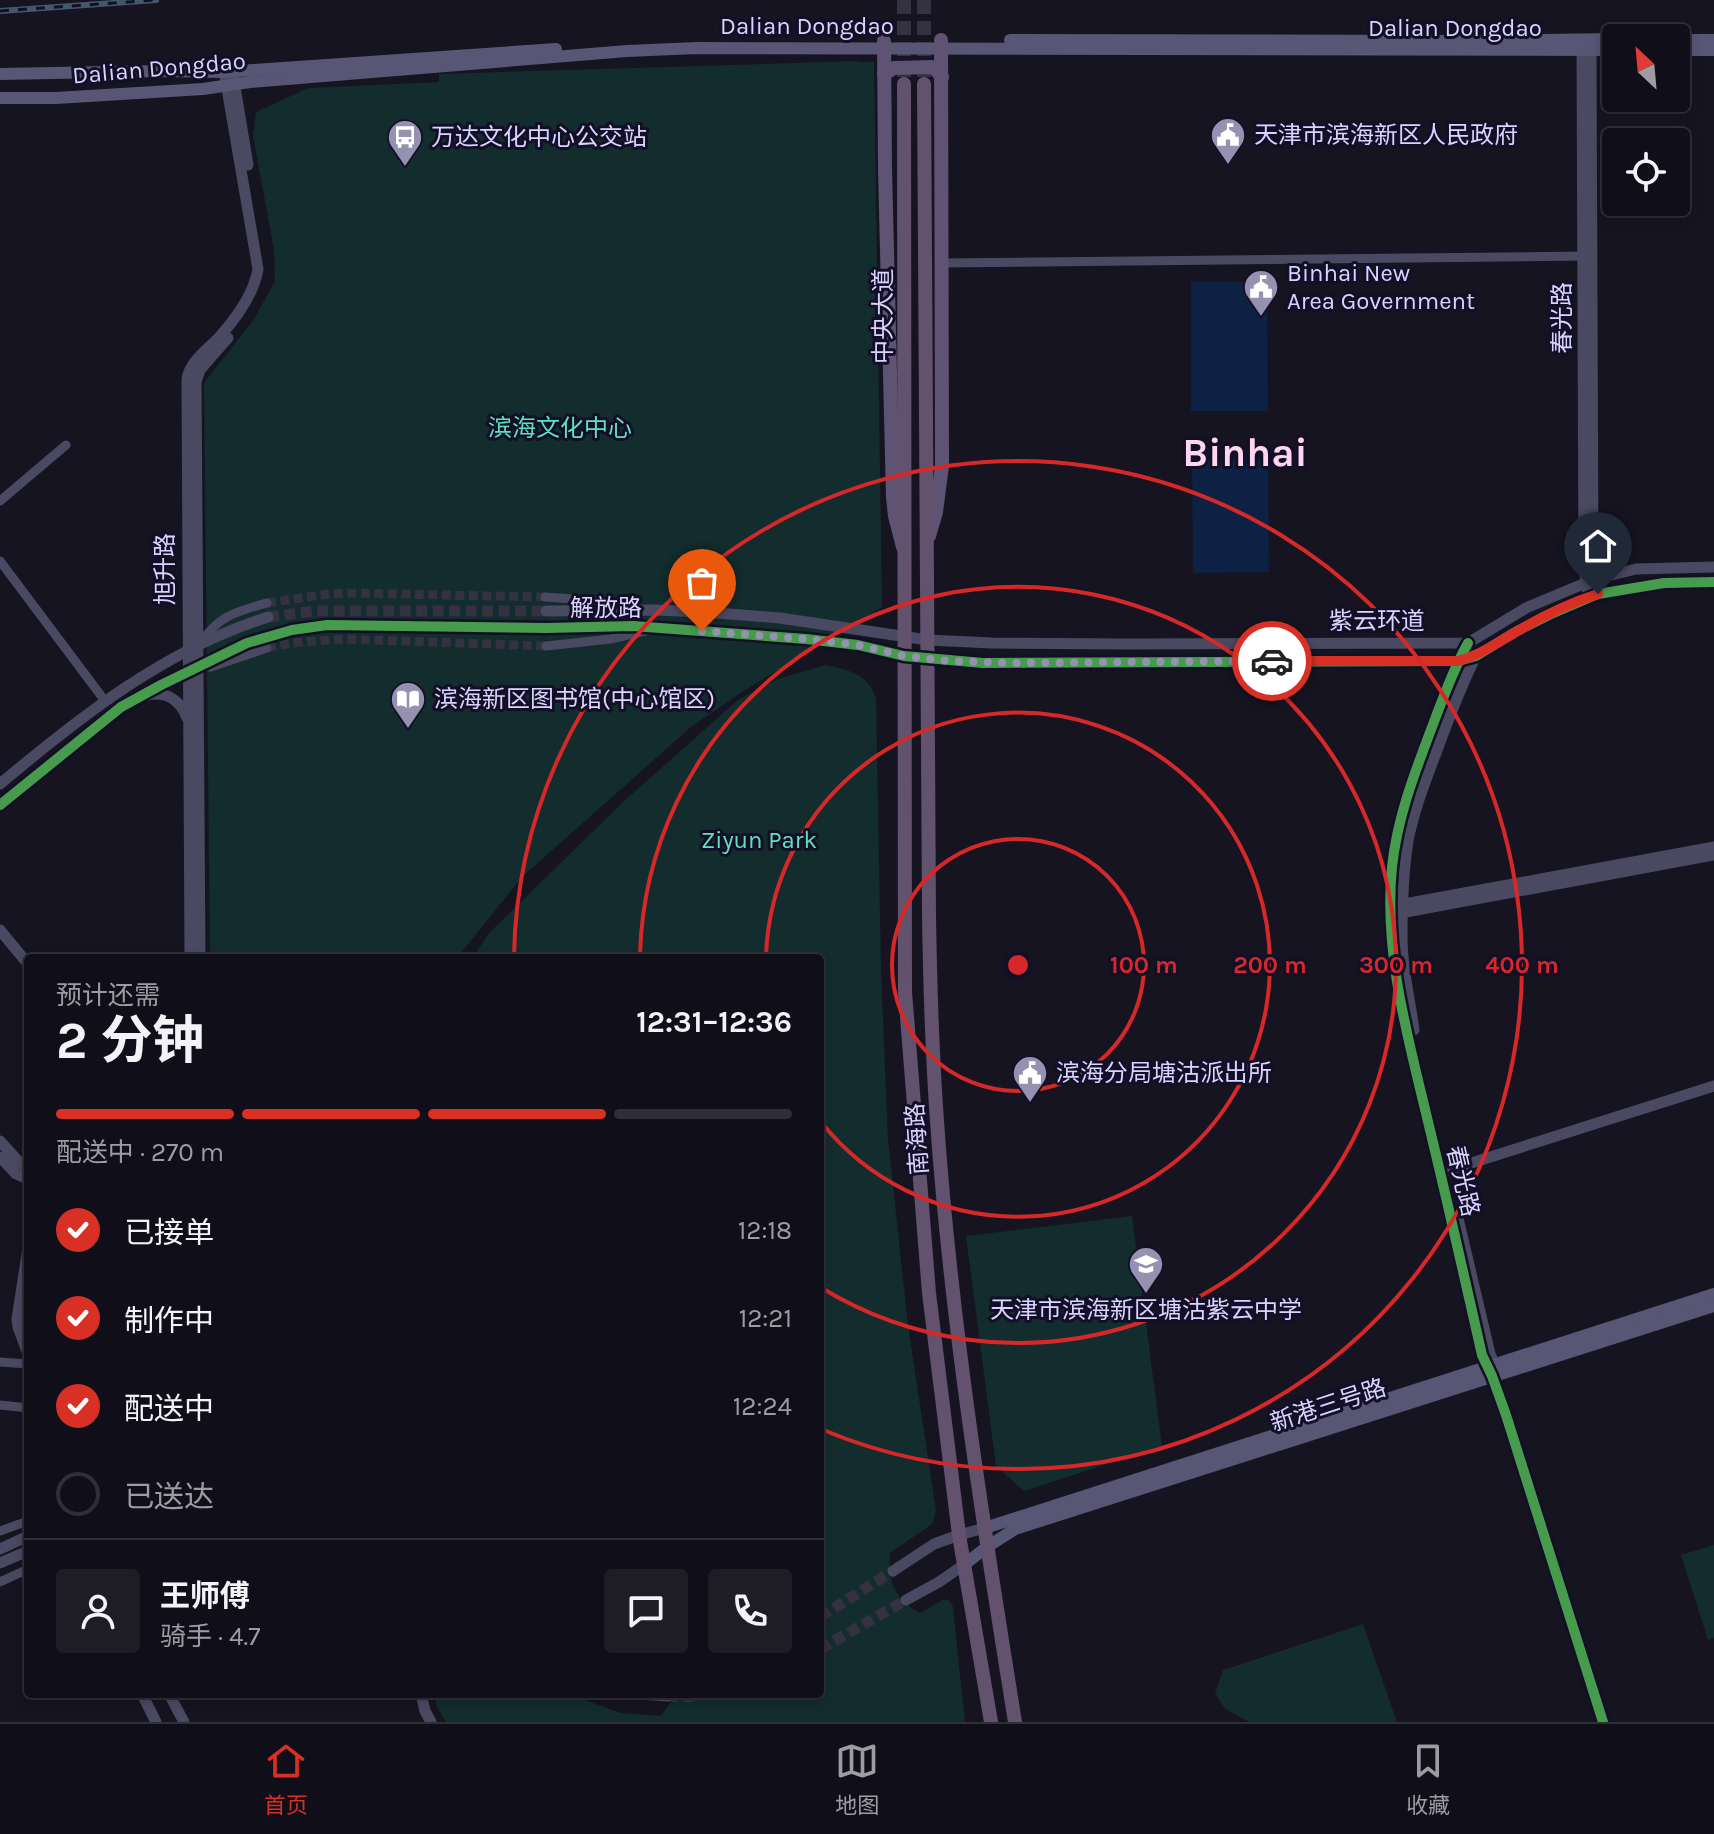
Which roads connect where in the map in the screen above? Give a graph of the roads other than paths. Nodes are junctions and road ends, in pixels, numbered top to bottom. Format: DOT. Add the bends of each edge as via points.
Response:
graph roads {
  1 [pos="1690,40"];
  2 [pos="1714,40"];
  3 [pos="1602,42"];
  4 [pos="884,44"];
  5 [pos="941,44"];
  6 [pos="1587,45"];
  7 [pos="1602,48"];
  8 [pos="1690,50"];
  9 [pos="1714,50"];
  10 [pos="0,74"];
  11 [pos="884,74"];
  12 [pos="942,77"];
  13 [pos="230,79"];
  14 [pos="904,84"];
  15 [pos="924,84"];
  16 [pos="0,101"];
  17 [pos="1588,256"];
  18 [pos="942,263"];
  19 [pos="66,445"];
  20 [pos="0,501"];
  21 [pos="904,548"];
  22 [pos="926,548"];
  23 [pos="0,561"];
  24 [pos="1714,567"];
  25 [pos="1590,580"];
  26 [pos="1714,582"];
  27 [pos="1593,596"];
  28 [pos="545,597"];
  29 [pos="267,603"];
  30 [pos="655,610"];
  31 [pos="546,611"];
  32 [pos="268,617"];
  33 [pos="546,628"];
  34 [pos="658,628"];
  35 [pos="904,637"];
  36 [pos="928,640"];
  37 [pos="267,642"];
  38 [pos="1468,643"];
  39 [pos="546,646"];
  40 [pos="193,648"];
  41 [pos="904,656"];
  42 [pos="1476,656"];
  43 [pos="927,659"];
  44 [pos="1458,661"];
  45 [pos="194,668"];
  46 [pos="136,699"];
  47 [pos="105,701"];
  48 [pos="189,725"];
  49 [pos="0,784"];
  50 [pos="0,805"];
  51 [pos="1714,847"];
  52 [pos="1714,855"];
  53 [pos="1396,910"];
  54 [pos="0,930"];
  55 [pos="190,954"];
  56 [pos="200,954"];
  57 [pos="24,959"];
  58 [pos="1714,1086"];
  59 [pos="0,1141"];
  60 [pos="0,1157"];
  61 [pos="24,1166"];
  62 [pos="1444,1173"];
  63 [pos="24,1177"];
  64 [pos="24,1274"];
  65 [pos="1714,1294"];
  66 [pos="1714,1306"];
  67 [pos="24,1343"];
  68 [pos="0,1362"];
  69 [pos="24,1364"];
  70 [pos="1493,1370"];
  71 [pos="0,1405"];
  72 [pos="24,1408"];
  73 [pos="24,1522"];
  74 [pos="985,1528"];
  75 [pos="0,1531"];
  76 [pos="959,1535"];
  77 [pos="24,1538"];
  78 [pos="987,1547"];
  79 [pos="0,1549"];
  80 [pos="24,1553"];
  81 [pos="0,1563"];
  82 [pos="965,1564"];
  83 [pos="24,1571"];
  84 [pos="893,1571"];
  85 [pos="0,1582"];
  86 [pos="906,1600"];
  87 [pos="144,1698"];
  88 [pos="171,1698"];
  89 [pos="422,1698"];
  90 [pos="156,1722"];
  91 [pos="184,1722"];
  92 [pos="431,1722"];
  93 [pos="991,1722"];
  94 [pos="1015,1722"];
  95 [pos="1603,1722"];
  96 [pos="1610,1722"];
  1 -- 2 [label="main road"];
  3 -- 6 [label="main road, Dalian Dongdao"];
  4 -- 5 [label="main road, Dalian Dongdao"];
  4 -- 11 [label="main road"];
  4 -- 13 [label="main road, Dalian Dongdao" via="655,42"];
  5 -- 6 [label="main road, Dalian Dongdao"];
  5 -- 12 [label="main road"];
  6 -- 7 [label="main road, Dalian Dongdao"];
  6 -- 17 [label="street, 春光路"];
  8 -- 9 [label="main road"];
  10 -- 13 [label="main road" via="160,71"];
  11 -- 12 [label="main road" via="894,68 932,67"];
  11 -- 21 [label="main road" via="893,497"];
  12 -- 18 [label="main road"];
  13 -- 16 [label="main road, Dalian Dongdao" via="203,89"];
  13 -- 40 [label="street, 旭升路" via="265,268 255,298 196,382"];
  14 -- 21 [label="highway, 中央大道"];
  15 -- 22 [label="highway, 中央大道"];
  17 -- 18 [label="street"];
  17 -- 25 [label="street, 春光路"];
  18 -- 22 [label="main road" via="942,466"];
  19 -- 20 [label="street"];
  21 -- 35 [label="highway, 南海路"];
  22 -- 36 [label="highway, 南海路"];
  23 -- 47 [label="street"];
  24 -- 25 [label="street" via="1636,569"];
  25 -- 27 [label="street, 春光路"];
  25 -- 38 [label="street" via="1526,608"];
  26 -- 27 [label="street, 紫云环道" via="1664,583"];
  27 -- 42 [label="street, 紫云环道"];
  28 -- 30 [label="street"];
  29 -- 40 [label="street" via="219,621"];
  30 -- 31 [label="street, 解放路"];
  30 -- 35 [label="street, 解放路" via="780,618"];
  32 -- 40 [label="street"];
  33 -- 34 [label="street, 解放路"];
  34 -- 39 [label="street"];
  34 -- 41 [label="street, 解放路" via="806,639"];
  35 -- 36 [label="street, 解放路"];
  35 -- 41 [label="highway, 南海路"];
  36 -- 38 [label="street, 紫云环道"];
  36 -- 43 [label="highway, 南海路"];
  37 -- 45 [label="street" via="247,643"];
  38 -- 44 [label="street, 春光路"];
  40 -- 45 [label="street, 旭升路"];
  40 -- 47 [label="street"];
  41 -- 43 [label="street, 紫云环道"];
  41 -- 76 [label="highway, 南海路" via="905,992 929,1293"];
  42 -- 44 [label="street, 紫云环道"];
  42 -- 53 [label="street, 春光路" via="1416,807"];
  43 -- 44 [label="street, 紫云环道"];
  43 -- 74 [label="highway, 南海路" via="930,987 937,1120"];
  44 -- 53 [label="street, 春光路" via="1403,809 1395,842"];
  45 -- 46 [label="street"];
  45 -- 48 [label="street, 旭升路"];
  45 -- 56 [label="street, 旭升路"];
  46 -- 48 [label="street" via="153,694 173,698"];
  46 -- 50 [label="street"];
  47 -- 49 [label="street"];
  48 -- 55 [label="street, 旭升路"];
  51 -- 53 [label="street"];
  52 -- 53 [label="street"];
  53 -- 62 [label="street, 春光路" via="1392,942 1401,1002"];
  54 -- 57 [label="street"];
  58 -- 62 [label="street"];
  59 -- 61 [label="street"];
  60 -- 63 [label="street"];
  62 -- 70 [label="street, 春光路"];
  64 -- 67 [label="street" via="17,1319"];
  65 -- 70 [label="main road, 新港三号路"];
  66 -- 70 [label="main road, 新港三号路"];
  68 -- 69 [label="street"];
  70 -- 74 [label="main road, 新港三号路"];
  70 -- 78 [label="main road, 新港三号路" via="1015,1529"];
  70 -- 95 [label="street, 春光路"];
  70 -- 96 [label="street, 春光路"];
  71 -- 72 [label="street"];
  73 -- 75 [label="street"];
  74 -- 76 [label="street"];
  74 -- 78 [label="highway, 南海路"];
  76 -- 82 [label="highway, 南海路"];
  76 -- 84 [label="street" via="934,1544"];
  77 -- 79 [label="street"];
  78 -- 82 [label="main road, 新港三号路"];
  78 -- 94 [label="highway, 南海路"];
  80 -- 81 [label="street"];
  82 -- 86 [label="street"];
  82 -- 93 [label="highway, 南海路"];
  83 -- 85 [label="street"];
  87 -- 90 [label="street"];
  88 -- 91 [label="street"];
  89 -- 92 [label="street"];
}
